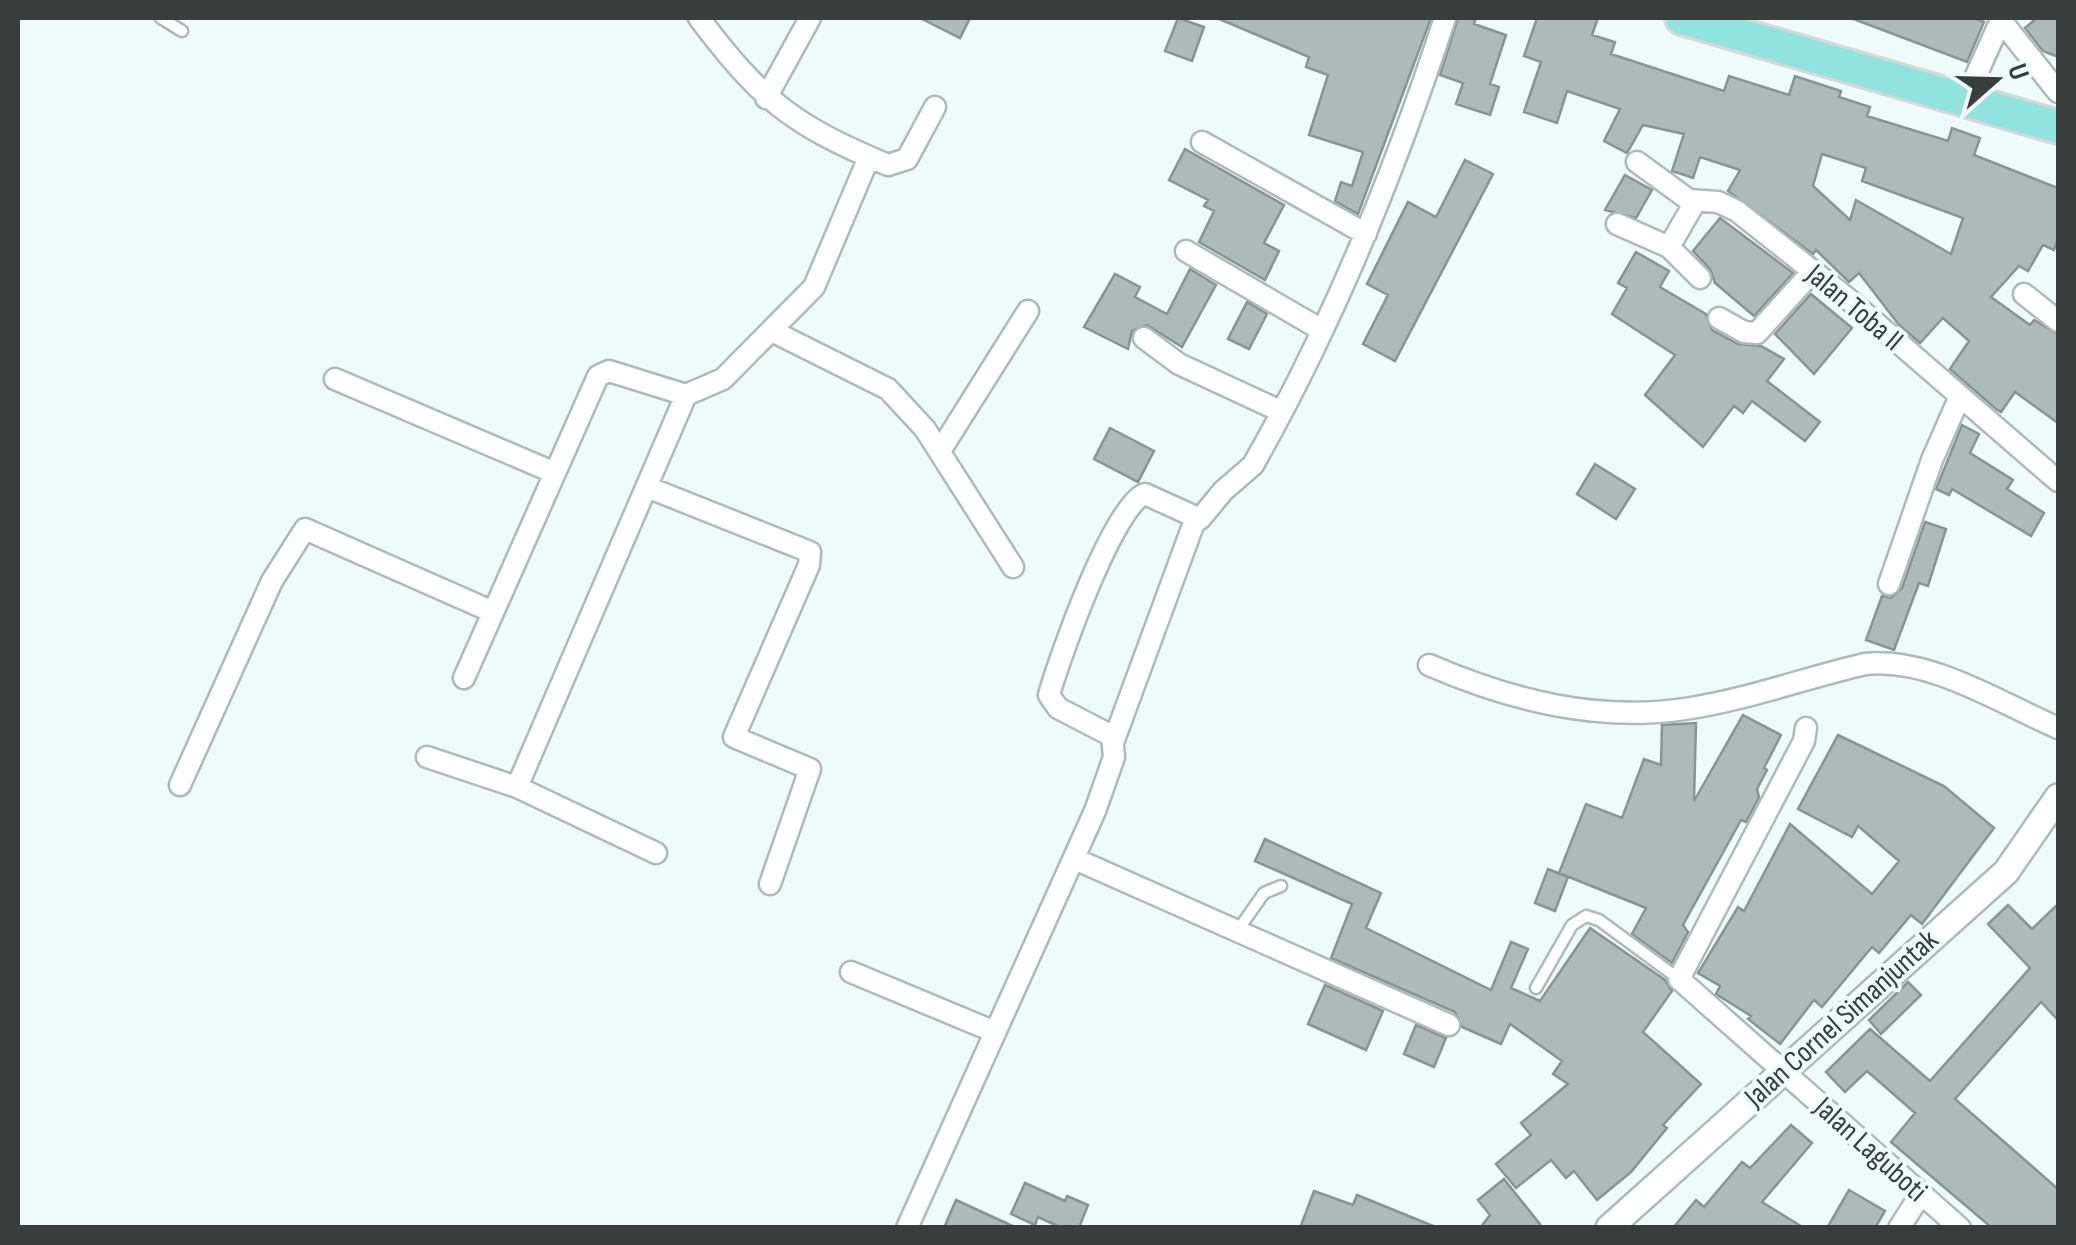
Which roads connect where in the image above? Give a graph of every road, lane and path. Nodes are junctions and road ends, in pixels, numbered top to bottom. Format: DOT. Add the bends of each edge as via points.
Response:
graph roads {
  1 [pos="161,18"];
  2 [pos="698,18"];
  3 [pos="810,18"];
  4 [pos="1445,18"];
  5 [pos="1682,18"];
  6 [pos="2000,19"];
  7 [pos="182,32"];
  8 [pos="2058,92"];
  9 [pos="766,98"];
  10 [pos="1965,100"];
  11 [pos="934,107"];
  12 [pos="2058,127"];
  13 [pos="1202,142"];
  14 [pos="869,158"];
  15 [pos="1637,162"];
  16 [pos="1695,202"];
  17 [pos="1617,224"];
  18 [pos="1366,234"];
  19 [pos="1669,246"];
  20 [pos="1186,251"];
  21 [pos="1813,271"];
  22 [pos="1700,278"];
  23 [pos="2024,294"];
  24 [pos="1028,311"];
  25 [pos="1718,318"];
  26 [pos="2058,321"];
  27 [pos="1320,329"];
  28 [pos="774,332"];
  29 [pos="1144,338"];
  30 [pos="335,379"];
  31 [pos="686,395"];
  32 [pos="1960,396"];
  33 [pos="1280,411"];
  34 [pos="940,451"];
  35 [pos="555,473"];
  36 [pos="2058,481"];
  37 [pos="647,486"];
  38 [pos="1195,520"];
  39 [pos="1014,567"];
  40 [pos="1889,584"];
  41 [pos="493,612"];
  42 [pos="1429,665"];
  43 [pos="464,678"];
  44 [pos="1806,728"];
  45 [pos="2058,728"];
  46 [pos="1114,740"];
  47 [pos="427,758"];
  48 [pos="180,785"];
  49 [pos="517,787"];
  50 [pos="2058,799"];
  51 [pos="656,852"];
  52 [pos="1074,858"];
  53 [pos="770,884"];
  54 [pos="1280,886"];
  55 [pos="1238,931"];
  56 [pos="851,972"];
  57 [pos="1678,979"];
  58 [pos="1536,988"];
  59 [pos="1449,1025"];
  60 [pos="995,1032"];
  61 [pos="1782,1070"];
  62 [pos="1920,1194"];
  63 [pos="908,1228"];
  64 [pos="1609,1228"];
  65 [pos="1899,1228"];
  66 [pos="1960,1228"];
  1 -- 7 [label="lane"];
  2 -- 9 [label="street"];
  3 -- 9 [label="street"];
  4 -- 18 [label="street"];
  5 -- 10 [label="main road"];
  6 -- 8 [label="street"];
  6 -- 10 [label="street"];
  9 -- 14 [label="street" via="801,125"];
  10 -- 12 [label="main road"];
  11 -- 14 [label="street" via="902,163 888,166"];
  13 -- 18 [label="street"];
  14 -- 28 [label="street" via="820,277"];
  15 -- 16 [label="street, Jalan Toba II"];
  16 -- 19 [label="street"];
  16 -- 21 [label="street, Jalan Toba II" via="1737,211"];
  17 -- 19 [label="street"];
  18 -- 27 [label="street"];
  19 -- 22 [label="street"];
  20 -- 27 [label="street"];
  21 -- 25 [label="street" via="1757,333"];
  21 -- 32 [label="street, Jalan Toba II"];
  23 -- 26 [label="street"];
  24 -- 34 [label="street"];
  27 -- 33 [label="street"];
  28 -- 31 [label="street" via="723,379"];
  28 -- 34 [label="street" via="888,389"];
  29 -- 33 [label="street" via="1178,364"];
  30 -- 35 [label="street"];
  31 -- 35 [label="street" via="602,374"];
  31 -- 37 [label="street"];
  32 -- 36 [label="street, Jalan Toba II"];
  32 -- 40 [label="street"];
  33 -- 38 [label="street" via="1253,465"];
  34 -- 39 [label="street"];
  35 -- 41 [label="street"];
  37 -- 49 [label="street"];
  37 -- 53 [label="street" via="810,552 734,737 810,769"];
  38 -- 46 [label="street"];
  38 -- 46 [label="street" via="1148,494 1122,513 1050,691 1058,708"];
  41 -- 43 [label="street"];
  41 -- 48 [label="street" via="305,529 272,581"];
  42 -- 45 [label="street" via="1535,702 1599,712 1684,709 1865,664 1894,663"];
  44 -- 57 [label="street"];
  46 -- 52 [label="street" via="1114,757"];
  47 -- 49 [label="street"];
  49 -- 51 [label="street"];
  50 -- 61 [label="street, Jalan Cornel Simanjuntak" via="2006,872"];
  52 -- 55 [label="street"];
  52 -- 60 [label="street"];
  54 -- 55 [label="lane" via="1264,893"];
  55 -- 59 [label="street"];
  56 -- 60 [label="street"];
  57 -- 58 [label="lane" via="1586,916 1572,925"];
  57 -- 61 [label="street, Jalan Laguboti"];
  60 -- 63 [label="street"];
  61 -- 62 [label="street, Jalan Laguboti"];
  61 -- 64 [label="street, Jalan Cornel Simanjuntak"];
  62 -- 65 [label="street"];
  62 -- 66 [label="street, Jalan Laguboti"];
}
